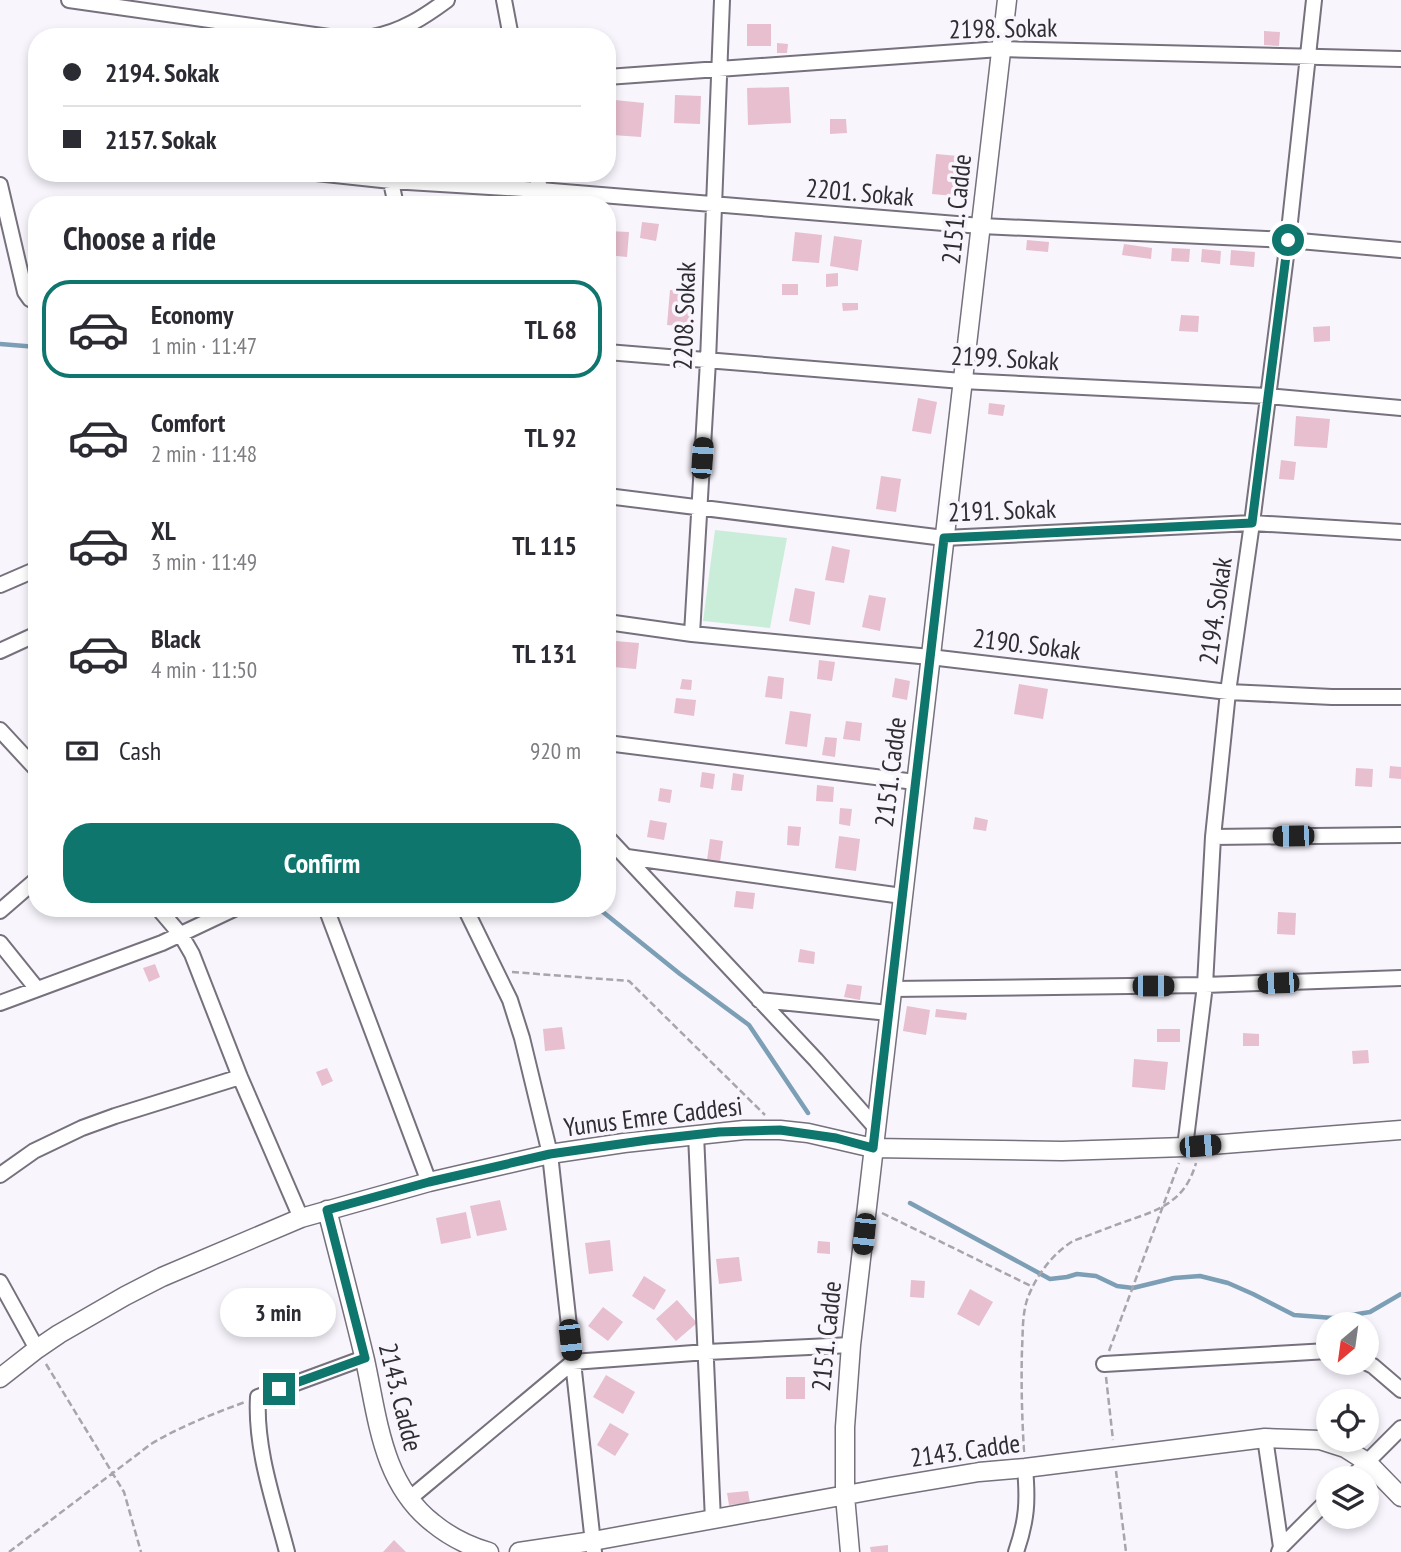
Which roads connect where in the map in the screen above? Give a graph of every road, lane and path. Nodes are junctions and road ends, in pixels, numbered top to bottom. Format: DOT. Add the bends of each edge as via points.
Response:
graph roads {
  1 [pos="69,0"];
  2 [pos="447,0"];
  3 [pos="504,0"];
  4 [pos="722,0"];
  5 [pos="1007,0"];
  6 [pos="1314,0"];
  7 [pos="266,28"];
  8 [pos="401,28"];
  9 [pos="509,28"];
  10 [pos="1000,49"];
  11 [pos="1309,56"];
  12 [pos="1401,59"];
  13 [pos="719,68"];
  14 [pos="616,76"];
  15 [pos="448,182"];
  16 [pos="539,182"];
  17 [pos="0,186"];
  18 [pos="540,190"];
  19 [pos="614,196"];
  20 [pos="616,196"];
  21 [pos="713,204"];
  22 [pos="981,226"];
  23 [pos="1288,240"];
  24 [pos="1401,250"];
  25 [pos="28,296"];
  26 [pos="616,353"];
  27 [pos="708,361"];
  28 [pos="962,381"];
  29 [pos="1268,396"];
  30 [pos="1401,408"];
  31 [pos="616,497"];
  32 [pos="699,507"];
  33 [pos="1252,523"];
  34 [pos="1401,532"];
  35 [pos="944,538"];
  36 [pos="28,573"];
  37 [pos="0,585"];
  38 [pos="616,623"];
  39 [pos="691,634"];
  40 [pos="28,638"];
  41 [pos="0,651"];
  42 [pos="930,657"];
  43 [pos="1228,692"];
  44 [pos="1401,697"];
  45 [pos="0,730"];
  46 [pos="616,744"];
  47 [pos="28,760"];
  48 [pos="915,782"];
  49 [pos="1401,835"];
  50 [pos="1213,837"];
  51 [pos="616,846"];
  52 [pos="627,857"];
  53 [pos="28,887"];
  54 [pos="902,896"];
  55 [pos="0,911"];
  56 [pos="166,917"];
  57 [pos="218,917"];
  58 [pos="329,917"];
  59 [pos="469,917"];
  60 [pos="181,935"];
  61 [pos="0,943"];
  62 [pos="496,971"];
  63 [pos="1401,978"];
  64 [pos="1205,985"];
  65 [pos="37,989"];
  66 [pos="892,989"];
  67 [pos="759,1000"];
  68 [pos="0,1003"];
  69 [pos="889,1013"];
  70 [pos="240,1077"];
  71 [pos="876,1128"];
  72 [pos="780,1130"];
  73 [pos="1401,1130"];
  74 [pos="696,1134"];
  75 [pos="1193,1147"];
  76 [pos="873,1148"];
  77 [pos="550,1154"];
  78 [pos="0,1175"];
  79 [pos="429,1182"];
  80 [pos="867,1206"];
  81 [pos="1162,1208"];
  82 [pos="327,1210"];
  83 [pos="301,1218"];
  84 [pos="0,1282"];
  85 [pos="1033,1287"];
  86 [pos="851,1345"];
  87 [pos="37,1349"];
  88 [pos="707,1352"];
  89 [pos="1316,1352"];
  90 [pos="365,1358"];
  91 [pos="573,1362"];
  92 [pos="1104,1364"];
  93 [pos="1379,1371"];
  94 [pos="0,1378"];
  95 [pos="1401,1390"];
  96 [pos="258,1397"];
  97 [pos="1401,1428"];
  98 [pos="1265,1438"];
  99 [pos="1115,1457"];
  100 [pos="1367,1462"];
  101 [pos="1363,1466"];
  102 [pos="1025,1468"];
  103 [pos="112,1473"];
  104 [pos="845,1496"];
  105 [pos="1401,1497"];
  106 [pos="409,1499"];
  107 [pos="1316,1512"];
  108 [pos="713,1520"];
  109 [pos="593,1547"];
  110 [pos="1280,1550"];
  111 [pos="9,1552"];
  112 [pos="141,1552"];
  113 [pos="287,1552"];
  114 [pos="489,1552"];
  115 [pos="519,1552"];
  116 [pos="850,1552"];
  117 [pos="1016,1552"];
  118 [pos="1126,1552"];
  1 -- 7 [label="street"];
  2 -- 8 [label="street"];
  3 -- 9 [label="street"];
  4 -- 13 [label="street, 2208. Sokak"];
  5 -- 10 [label="street, 2151. Cadde"];
  6 -- 11 [label="street, 2194. Sokak"];
  10 -- 11 [label="street, 2198. Sokak"];
  10 -- 13 [label="street, 2198. Sokak"];
  10 -- 22 [label="street, 2151. Cadde"];
  11 -- 12 [label="street, 2198. Sokak"];
  11 -- 23 [label="street, 2194. Sokak"];
  13 -- 14 [label="street, 2198. Sokak"];
  13 -- 21 [label="street, 2208. Sokak"];
  15 -- 18 [label="street, 2201. Sokak"];
  16 -- 18 [label="street"];
  17 -- 25 [label="street"];
  18 -- 19 [label="street, 2201. Sokak"];
  20 -- 21 [label="street, 2201. Sokak"];
  21 -- 22 [label="street, 2201. Sokak"];
  21 -- 27 [label="street, 2208. Sokak"];
  22 -- 23 [label="street, 2201. Sokak"];
  22 -- 28 [label="street, 2151. Cadde"];
  23 -- 24 [label="street, 2201. Sokak"];
  23 -- 29 [label="street, 2194. Sokak"];
  26 -- 27 [label="street, 2199. Sokak"];
  27 -- 28 [label="street, 2199. Sokak"];
  27 -- 32 [label="street, 2208. Sokak"];
  28 -- 29 [label="street, 2199. Sokak"];
  28 -- 35 [label="street, 2151. Cadde"];
  29 -- 30 [label="street, 2199. Sokak"];
  29 -- 33 [label="street, 2194. Sokak"];
  31 -- 32 [label="street, 2191. Sokak"];
  32 -- 35 [label="street, 2191. Sokak"];
  32 -- 39 [label="street, 2208. Sokak"];
  33 -- 34 [label="street, 2191. Sokak"];
  33 -- 35 [label="street, 2191. Sokak"];
  33 -- 43 [label="street, 2194. Sokak"];
  35 -- 42 [label="street, 2151. Cadde"];
  36 -- 37 [label="street"];
  38 -- 39 [label="street, 2190. Sokak"];
  39 -- 42 [label="street, 2190. Sokak"];
  40 -- 41 [label="street"];
  42 -- 43 [label="street, 2190. Sokak"];
  42 -- 48 [label="street, 2151. Cadde"];
  43 -- 44 [label="street, 2190. Sokak"];
  43 -- 50 [label="street, 2194. Sokak"];
  45 -- 47 [label="street"];
  46 -- 48 [label="street"];
  48 -- 54 [label="street, 2151. Cadde"];
  49 -- 50 [label="street"];
  50 -- 64 [label="street, 2194. Sokak"];
  51 -- 52 [label="street"];
  52 -- 54 [label="street"];
  52 -- 67 [label="street"];
  53 -- 55 [label="street"];
  54 -- 66 [label="street, 2151. Cadde"];
  56 -- 60 [label="street"];
  57 -- 60 [label="street"];
  58 -- 79 [label="street"];
  59 -- 62 [label="street"];
  60 -- 65 [label="street"];
  60 -- 70 [label="street"];
  61 -- 65 [label="street"];
  62 -- 72 [label="path" via="629,981"];
  62 -- 77 [label="street" via="522,1038"];
  63 -- 64 [label="street"];
  64 -- 66 [label="street"];
  64 -- 75 [label="street, 2194. Sokak"];
  65 -- 68 [label="street"];
  66 -- 69 [label="street, 2151. Cadde"];
  67 -- 69 [label="street"];
  67 -- 71 [label="street"];
  69 -- 71 [label="street, 2151. Cadde"];
  70 -- 78 [label="street" via="82,1128 34,1151"];
  70 -- 83 [label="street"];
  71 -- 76 [label="street, 2151. Cadde"];
  72 -- 74 [label="street, Yunus Emre Caddesi"];
  72 -- 76 [label="street, Yunus Emre Caddesi"];
  73 -- 75 [label="street, Yunus Emre Caddesi"];
  74 -- 77 [label="street, Yunus Emre Caddesi"];
  74 -- 88 [label="street"];
  75 -- 76 [label="street, Yunus Emre Caddesi" via="1062,1151"];
  75 -- 81 [label="path"];
  75 -- 81 [label="path" via="1195,1167 1190,1180"];
  76 -- 80 [label="street, 2151. Cadde"];
  77 -- 79 [label="street, Yunus Emre Caddesi"];
  77 -- 91 [label="street"];
  79 -- 82 [label="street, Yunus Emre Caddesi"];
  80 -- 85 [label="path"];
  80 -- 86 [label="street, 2151. Cadde"];
  81 -- 85 [label="path" via="1062,1248"];
  81 -- 92 [label="path"];
  82 -- 83 [label="street, Yunus Emre Caddesi"];
  82 -- 90 [label="street, 2143. Cadde"];
  83 -- 87 [label="street, Yunus Emre Caddesi" via="162,1277 94,1312"];
  84 -- 87 [label="street"];
  85 -- 102 [label="path" via="1023,1322"];
  86 -- 88 [label="street"];
  86 -- 104 [label="street, 2151. Cadde"];
  87 -- 94 [label="street, Yunus Emre Caddesi"];
  87 -- 103 [label="path"];
  88 -- 91 [label="street"];
  88 -- 108 [label="street"];
  89 -- 92 [label="street"];
  90 -- 96 [label="street"];
  90 -- 106 [label="street, 2143. Cadde" via="387,1458"];
  91 -- 106 [label="street"];
  91 -- 109 [label="street"];
  92 -- 99 [label="path"];
  93 -- 95 [label="street"];
  96 -- 103 [label="path" via="169,1433"];
  96 -- 113 [label="street" via="261,1444"];
  97 -- 100 [label="street"];
  98 -- 99 [label="street, 2143. Cadde"];
  98 -- 100 [label="street, 2143. Cadde" via="1320,1440"];
  98 -- 110 [label="street"];
  99 -- 102 [label="street, 2143. Cadde"];
  99 -- 118 [label="path"];
  100 -- 101 [label="street"];
  100 -- 105 [label="street, 2143. Cadde"];
  102 -- 104 [label="street, 2143. Cadde"];
  102 -- 117 [label="street" via="1026,1518"];
  103 -- 111 [label="path"];
  103 -- 112 [label="path" via="124,1492"];
  104 -- 108 [label="street, 2143. Cadde"];
  104 -- 116 [label="street, 2151. Cadde"];
  106 -- 114 [label="street, 2143. Cadde" via="455,1539"];
  107 -- 110 [label="street"];
  108 -- 109 [label="street, 2143. Cadde"];
  109 -- 115 [label="street, 2143. Cadde"];
}
